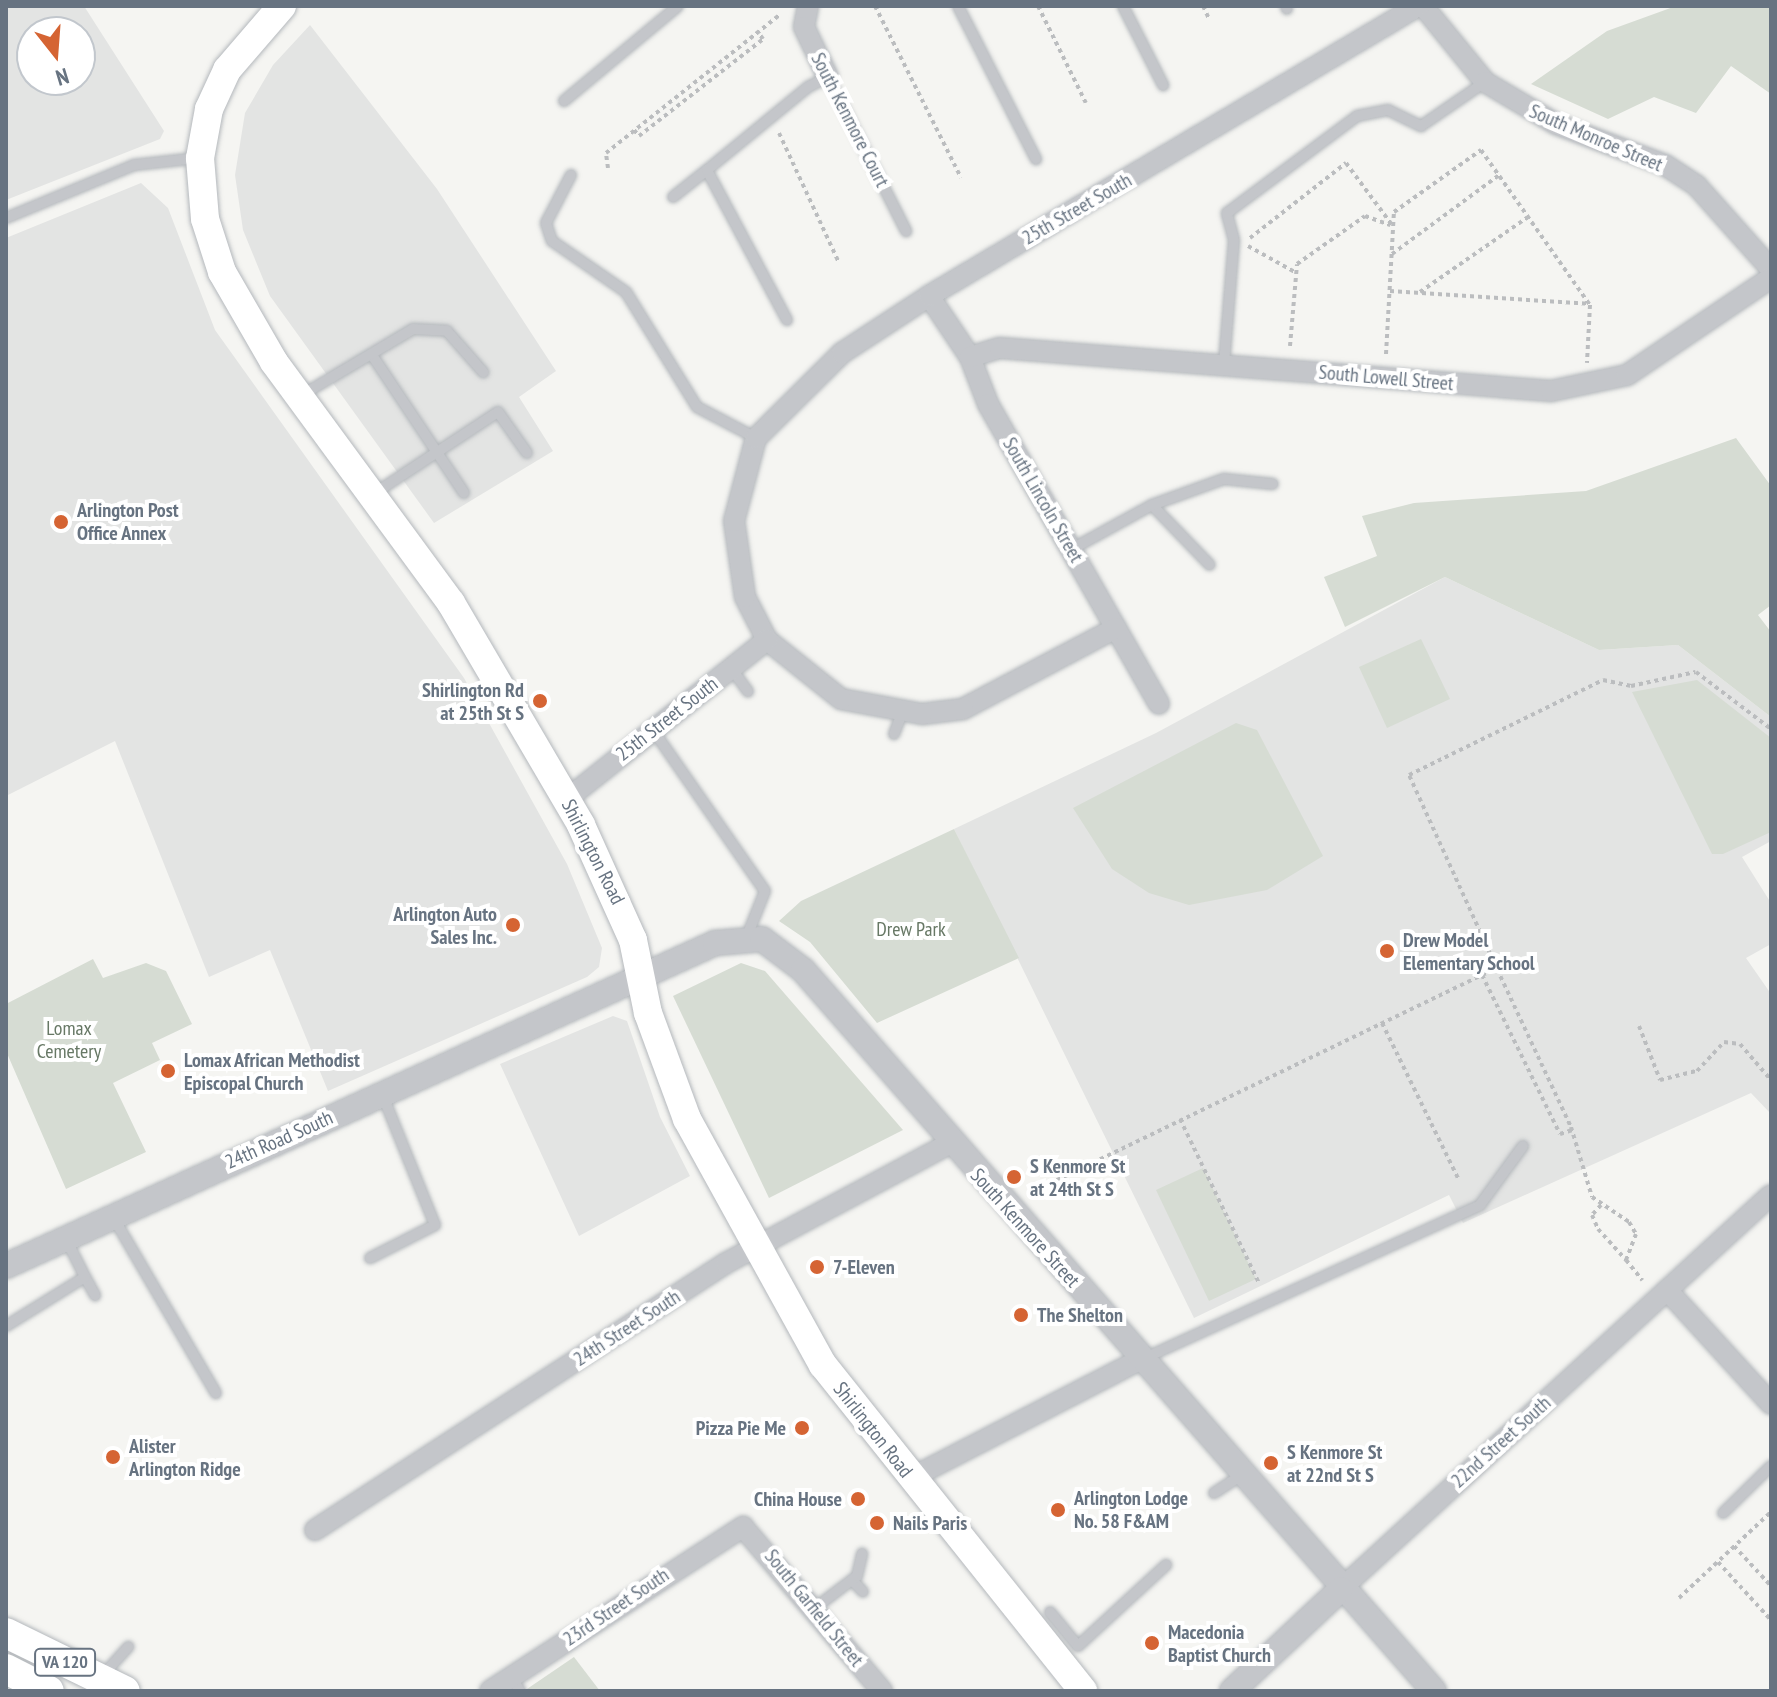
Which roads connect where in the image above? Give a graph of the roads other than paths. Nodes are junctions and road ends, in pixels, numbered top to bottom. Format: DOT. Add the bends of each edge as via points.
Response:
graph roads {
  1 [pos="282,6"];
  2 [pos="678,6"];
  3 [pos="808,6"];
  4 [pos="958,6"];
  5 [pos="1123,6"];
  6 [pos="1420,6"];
  7 [pos="828,77"];
  8 [pos="1485,82"];
  9 [pos="1163,85"];
  10 [pos="564,101"];
  11 [pos="200,158"];
  12 [pos="1036,159"];
  13 [pos="707,170"];
  14 [pos="571,175"];
  15 [pos="673,197"];
  16 [pos="6,218"];
  17 [pos="906,231"];
  18 [pos="1771,269"];
  19 [pos="1771,278"];
  20 [pos="929,296"];
  21 [pos="787,320"];
  22 [pos="970,357"];
  23 [pos="374,358"];
  24 [pos="1224,364"];
  25 [pos="483,372"];
  26 [pos="300,396"];
  27 [pos="756,438"];
  28 [pos="435,452"];
  29 [pos="527,453"];
  30 [pos="1273,484"];
  31 [pos="464,493"];
  32 [pos="374,494"];
  33 [pos="1152,505"];
  34 [pos="1072,549"];
  35 [pos="1210,565"];
  36 [pos="1116,628"];
  37 [pos="767,640"];
  38 [pos="731,668"];
  39 [pos="748,691"];
  40 [pos="1159,704"];
  41 [pos="902,713"];
  42 [pos="653,730"];
  43 [pos="894,734"];
  44 [pos="567,799"];
  45 [pos="747,936"];
  46 [pos="641,976"];
  47 [pos="381,1093"];
  48 [pos="949,1144"];
  49 [pos="1523,1146"];
  50 [pos="1771,1195"];
  51 [pos="112,1215"];
  52 [pos="65,1237"];
  53 [pos="756,1246"];
  54 [pos="370,1258"];
  55 [pos="6,1266"];
  56 [pos="85,1277"];
  57 [pos="1667,1290"];
  58 [pos="95,1295"];
  59 [pos="6,1326"];
  60 [pos="1142,1359"];
  61 [pos="216,1393"];
  62 [pos="1771,1404"];
  63 [pos="1771,1466"];
  64 [pos="1242,1475"];
  65 [pos="911,1478"];
  66 [pos="1214,1493"];
  67 [pos="1723,1513"];
  68 [pos="743,1527"];
  69 [pos="315,1530"];
  70 [pos="862,1554"];
  71 [pos="1166,1565"];
  72 [pos="852,1580"];
  73 [pos="1341,1589"];
  74 [pos="863,1592"];
  75 [pos="815,1608"];
  76 [pos="1042,1618"];
  77 [pos="6,1633"];
  78 [pos="128,1647"];
  79 [pos="6,1669"];
  80 [pos="515,1684"];
  81 [pos="112,1685"];
  82 [pos="49,1691"];
  83 [pos="490,1691"];
  84 [pos="882,1691"];
  85 [pos="1083,1691"];
  86 [pos="1232,1691"];
  87 [pos="1434,1691"];
  1 -- 11 [label="main road, Shirlington Road" via="227,70 209,109"];
  2 -- 10 [label="lane"];
  3 -- 7 [label="street, South Kenmore Court" via="804,27"];
  4 -- 12 [label="lane"];
  5 -- 9 [label="lane"];
  6 -- 8 [label="street, South Monroe Street"];
  6 -- 20 [label="street, 25th Street South"];
  7 -- 13 [label="lane"];
  7 -- 17 [label="lane, South Kenmore Court"];
  8 -- 18 [label="street, South Monroe Street" via="1556,124 1665,165 1697,186"];
  8 -- 24 [label="lane" via="1421,126 1388,110 1357,116 1227,213 1234,240"];
  11 -- 16 [label="lane" via="134,165"];
  11 -- 26 [label="main road, Shirlington Road" via="205,219 222,272"];
  13 -- 15 [label="lane"];
  13 -- 21 [label="lane"];
  14 -- 27 [label="lane" via="546,223 552,241 626,292 697,407"];
  19 -- 24 [label="street, South Lowell Street" via="1670,352 1588,387 1551,391"];
  20 -- 22 [label="street, South Lincoln Street"];
  20 -- 27 [label="street, 25th Street South" via="842,353"];
  22 -- 24 [label="street, South Lowell Street" via="1000,348"];
  22 -- 34 [label="street, South Lincoln Street" via="988,404"];
  23 -- 25 [label="lane" via="413,329 447,331"];
  23 -- 26 [label="lane" via="353,362"];
  23 -- 28 [label="lane"];
  26 -- 32 [label="main road, Shirlington Road"];
  27 -- 37 [label="street" via="739,484 735,558"];
  28 -- 29 [label="lane" via="498,412"];
  28 -- 31 [label="lane"];
  28 -- 32 [label="lane"];
  30 -- 33 [label="lane" via="1224,479"];
  32 -- 44 [label="main road, Shirlington Road" via="451,603"];
  33 -- 34 [label="lane"];
  33 -- 35 [label="lane"];
  34 -- 36 [label="street, South Lincoln Street"];
  36 -- 40 [label="street, South Lincoln Street"];
  36 -- 41 [label="street" via="963,709"];
  37 -- 38 [label="street, 25th Street South"];
  37 -- 41 [label="street" via="841,699"];
  38 -- 39 [label="lane"];
  38 -- 42 [label="street, 25th Street South"];
  41 -- 43 [label="lane"];
  42 -- 44 [label="street, 25th Street South"];
  42 -- 45 [label="lane" via="765,891"];
  44 -- 46 [label="main road, Shirlington Road" via="624,914"];
  45 -- 46 [label="street"];
  45 -- 48 [label="street, South Kenmore Street" via="775,945 803,970"];
  46 -- 47 [label="street, 24th Road South"];
  46 -- 53 [label="main road, Shirlington Road" via="687,1119"];
  47 -- 51 [label="street, 24th Road South"];
  47 -- 54 [label="lane" via="435,1225"];
  48 -- 53 [label="street, 24th Street South"];
  48 -- 60 [label="street, South Kenmore Street"];
  49 -- 60 [label="lane" via="1480,1205 1177,1348"];
  50 -- 57 [label="street, 22nd Street South"];
  51 -- 52 [label="street, 24th Road South"];
  51 -- 61 [label="lane"];
  52 -- 55 [label="street, 24th Road South"];
  52 -- 56 [label="lane"];
  53 -- 65 [label="main road, Shirlington Road" via="823,1365"];
  53 -- 69 [label="street, 24th Street South"];
  56 -- 58 [label="lane"];
  56 -- 59 [label="lane"];
  57 -- 62 [label="street"];
  57 -- 73 [label="street, 22nd Street South"];
  60 -- 64 [label="street, South Kenmore Street"];
  60 -- 65 [label="street"];
  63 -- 67 [label="lane"];
  64 -- 66 [label="lane"];
  64 -- 73 [label="street, South Kenmore Street"];
  65 -- 76 [label="main road, Shirlington Road"];
  68 -- 75 [label="street, South Garfield Street"];
  68 -- 80 [label="street, 23rd Street South"];
  70 -- 72 [label="lane"];
  71 -- 76 [label="lane" via="1078,1646"];
  72 -- 74 [label="lane"];
  72 -- 75 [label="lane"];
  73 -- 86 [label="street, 22nd Street South"];
  73 -- 87 [label="street, South Kenmore Street"];
  75 -- 84 [label="street, South Garfield Street"];
  76 -- 85 [label="main road, Shirlington Road"];
  77 -- 81 [label="main road, VA 120"];
  78 -- 81 [label="lane"];
  79 -- 82 [label="main road, VA 120"];
  80 -- 83 [label="street, 23rd Street South"];
}
